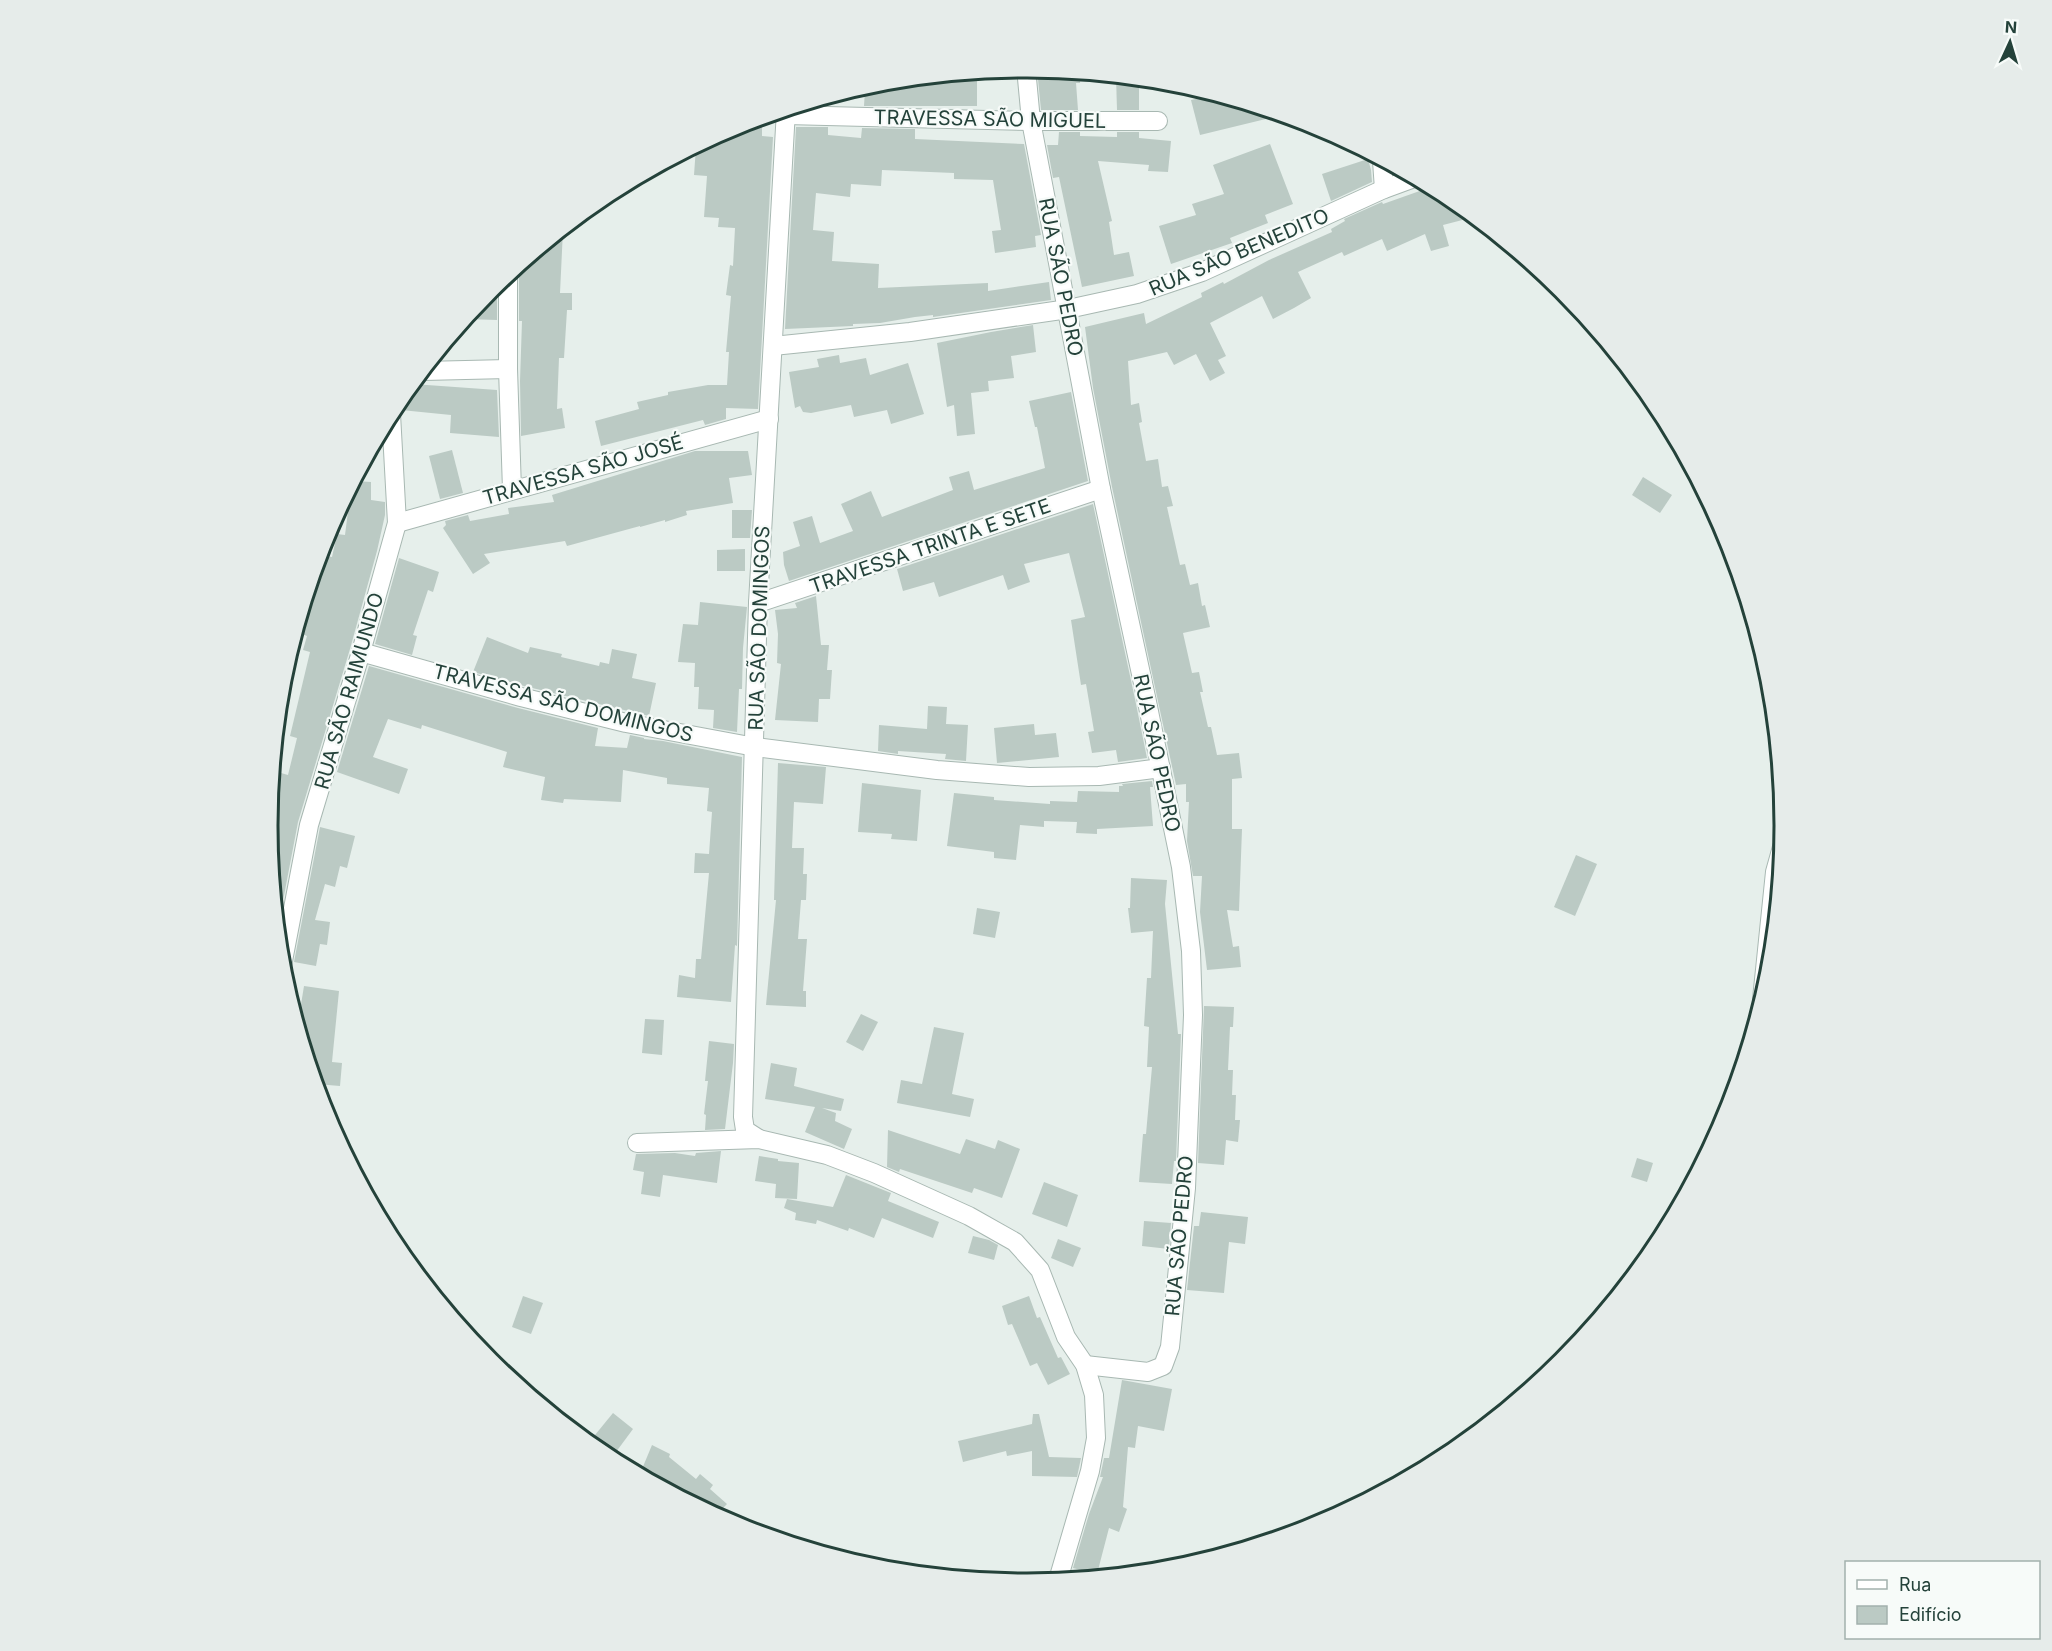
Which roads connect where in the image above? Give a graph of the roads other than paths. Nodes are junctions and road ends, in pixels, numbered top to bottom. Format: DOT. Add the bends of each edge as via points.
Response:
graph roads {
  1 [pos="1027,78"];
  2 [pos="803,113"];
  3 [pos="786,118"];
  4 [pos="1031,121"];
  5 [pos="1158,121"];
  6 [pos="1383,169"];
  7 [pos="1405,181"];
  8 [pos="1384,189"];
  9 [pos="508,287"];
  10 [pos="1068,309"];
  11 [pos="773,346"];
  12 [pos="508,369"];
  13 [pos="432,371"];
  14 [pos="769,418"];
  15 [pos="392,430"];
  16 [pos="1101,489"];
  17 [pos="512,490"];
  18 [pos="397,523"];
  19 [pos="758,603"];
  20 [pos="362,652"];
  21 [pos="754,747"];
  22 [pos="1161,768"];
  23 [pos="287,938"];
  24 [pos="759,1139"];
  25 [pos="638,1143"];
  26 [pos="1085,1365"];
  27 [pos="1060,1572"];
  1 -- 4 [label="street, RUA SÃO PEDRO"];
  2 -- 4 [label="street, TRAVESSA SÃO MIGUEL"];
  3 -- 11 [label="street, RUA SÃO DOMINGOS"];
  4 -- 5 [label="street, TRAVESSA SÃO MIGUEL"];
  4 -- 10 [label="street, RUA SÃO PEDRO"];
  6 -- 8 [label="street"];
  7 -- 8 [label="street, RUA SÃO BENEDITO"];
  8 -- 10 [label="street, RUA SÃO BENEDITO" via="1202,272 1137,294"];
  9 -- 12 [label="street"];
  10 -- 11 [label="street, RUA SÃO BENEDITO" via="910,332"];
  10 -- 16 [label="street, RUA SÃO PEDRO"];
  11 -- 14 [label="street, RUA SÃO DOMINGOS"];
  12 -- 13 [label="street"];
  12 -- 17 [label="street"];
  14 -- 17 [label="street, TRAVESSA SÃO JOSÉ"];
  14 -- 19 [label="street, RUA SÃO DOMINGOS"];
  15 -- 18 [label="street, RUA SÃO RAIMUNDO"];
  16 -- 19 [label="street, TRAVESSA TRINTA E SETE"];
  16 -- 22 [label="street, RUA SÃO PEDRO"];
  17 -- 18 [label="street, TRAVESSA SÃO JOSÉ"];
  18 -- 20 [label="street, RUA SÃO RAIMUNDO"];
  19 -- 21 [label="street, RUA SÃO DOMINGOS"];
  20 -- 21 [label="street, TRAVESSA SÃO DOMINGOS" via="626,723"];
  20 -- 23 [label="street, RUA SÃO RAIMUNDO" via="309,825"];
  21 -- 22 [label="street, TRAVESSA SÃO DOMINGOS" via="937,770 1029,777 1099,776"];
  21 -- 24 [label="street, RUA SÃO DOMINGOS" via="743,1117 745,1130"];
  22 -- 26 [label="street, RUA SÃO PEDRO" via="1181,867 1192,993 1186,1188 1170,1347 1163,1366 1148,1372"];
  24 -- 25 [label="street"];
  24 -- 26 [label="street" via="827,1155 874,1173 969,1216 1015,1242 1040,1270 1066,1337"];
  26 -- 27 [label="street" via="1094,1395 1096,1438"];
}
